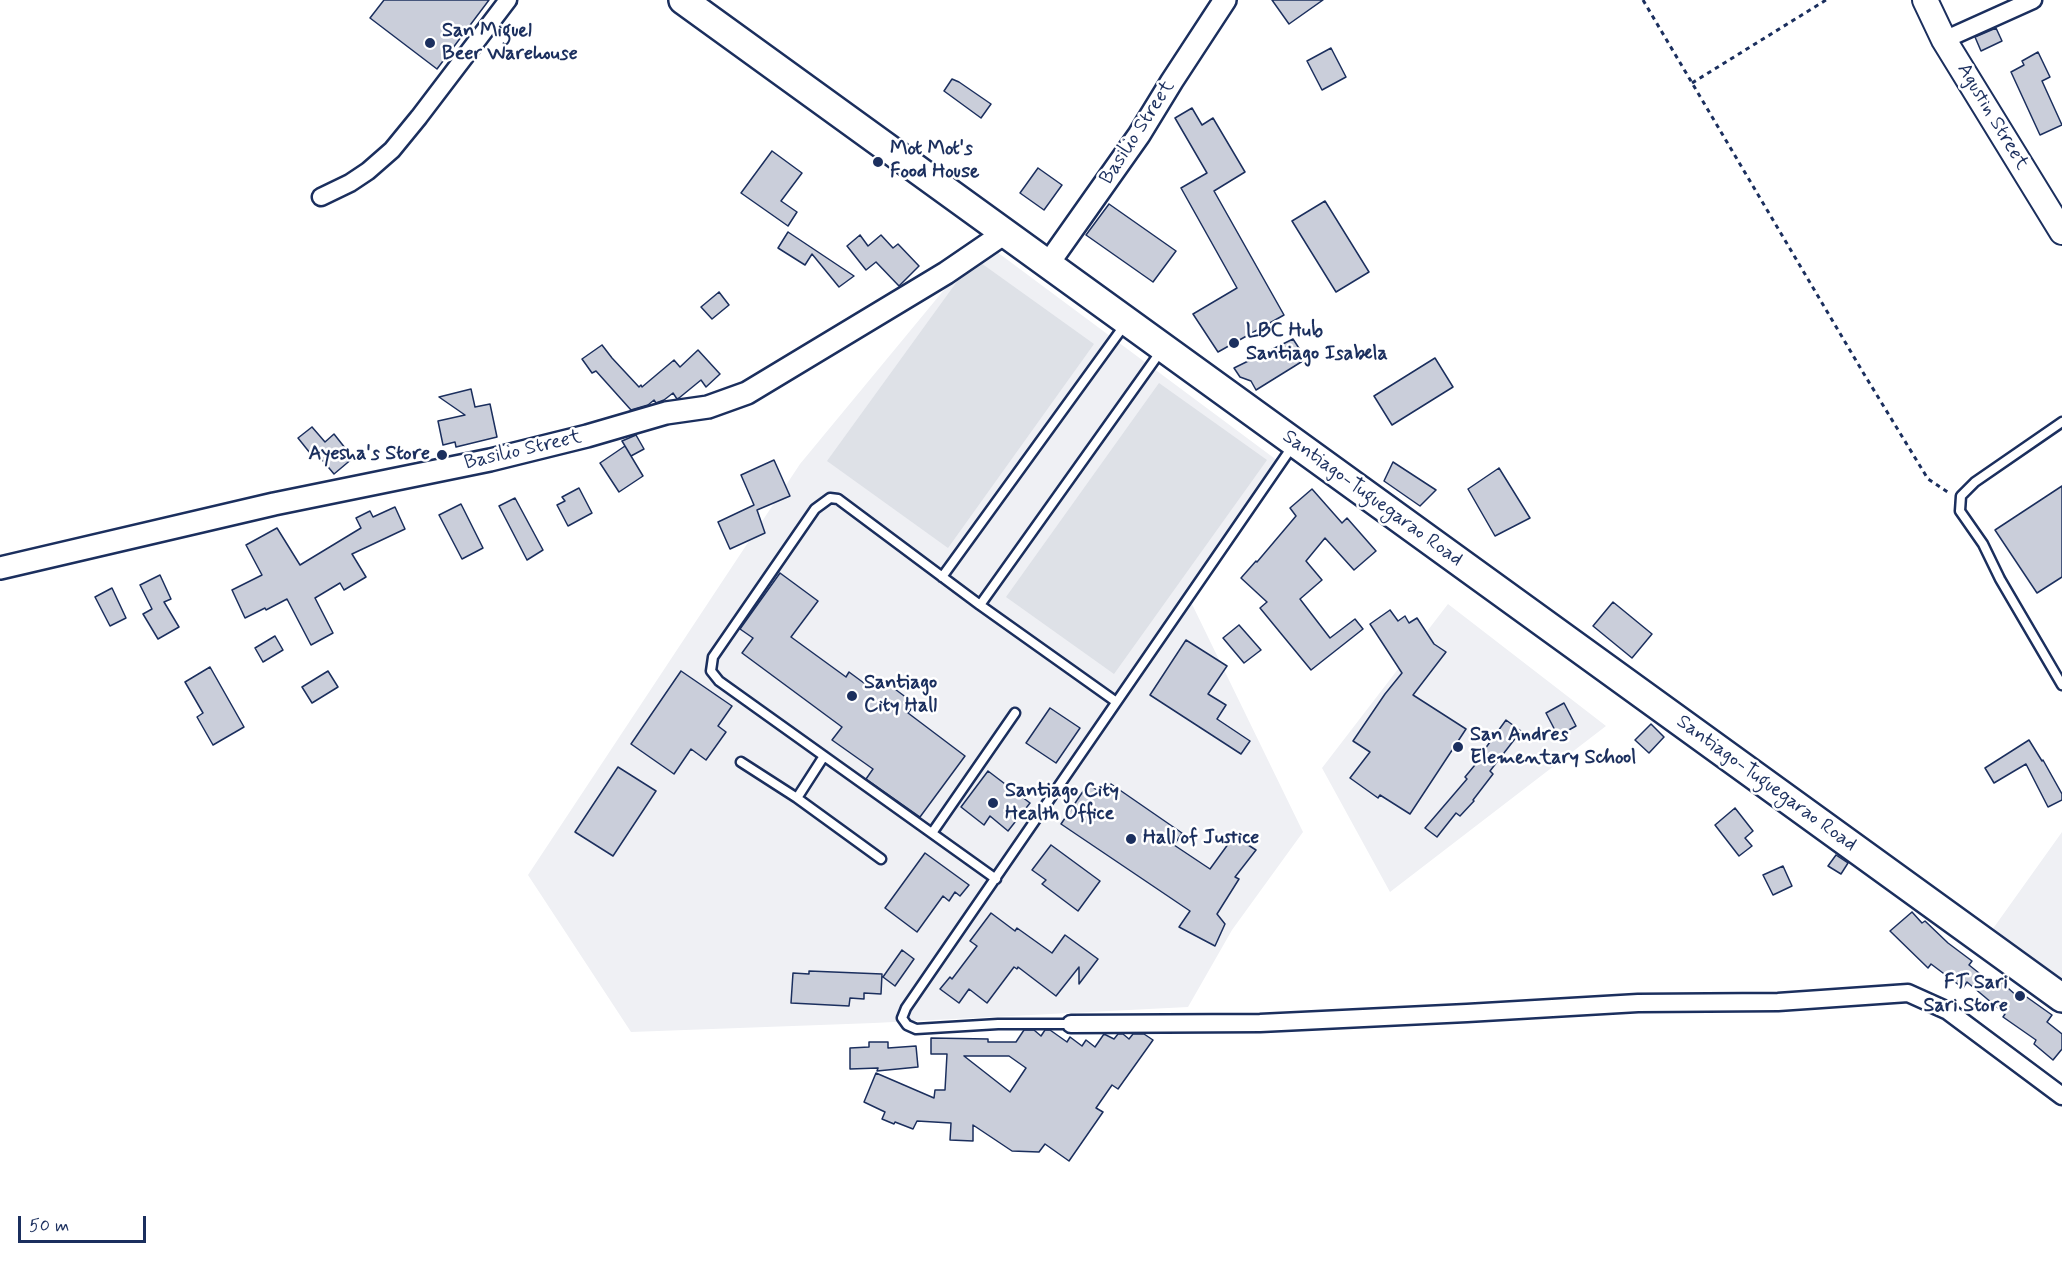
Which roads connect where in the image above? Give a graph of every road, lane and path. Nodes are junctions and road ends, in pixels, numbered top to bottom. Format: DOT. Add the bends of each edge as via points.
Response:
graph roads {
  1 [pos="508,0"];
  2 [pos="683,0"];
  3 [pos="1225,0"];
  4 [pos="1643,0"];
  5 [pos="1826,0"];
  6 [pos="1924,0"];
  7 [pos="2033,0"];
  8 [pos="1944,40"];
  9 [pos="1692,83"];
  10 [pos="321,197"];
  11 [pos="1006,232"];
  12 [pos="2062,232"];
  13 [pos="1048,264"];
  14 [pos="1128,320"];
  15 [pos="1164,347"];
  16 [pos="2062,422"];
  17 [pos="1294,443"];
  18 [pos="1961,496"];
  19 [pos="0,568"];
  20 [pos="942,577"];
  21 [pos="980,605"];
  22 [pos="2062,685"];
  23 [pos="1115,701"];
  24 [pos="1016,713"];
  25 [pos="824,756"];
  26 [pos="741,762"];
  27 [pos="797,798"];
  28 [pos="932,833"];
  29 [pos="880,859"];
  30 [pos="996,879"];
  31 [pos="2062,998"];
  32 [pos="1071,1024"];
  33 [pos="2062,1096"];
  1 -- 10 [label="street" via="392,150 350,183"];
  2 -- 11 [label="main road, Santiago-Tuguegarao Road"];
  3 -- 13 [label="street, Basilio Street" via="1139,135"];
  4 -- 9 [label="path"];
  5 -- 9 [label="path"];
  6 -- 8 [label="main road, Agustin Street"];
  7 -- 8 [label="street"];
  8 -- 12 [label="main road, Agustin Street"];
  9 -- 18 [label="path" via="1928,479 1946,492"];
  11 -- 13 [label="main road, Santiago-Tuguegarao Road"];
  11 -- 19 [label="street, Basilio Street" via="946,273 747,393 708,407 666,413 490,460 274,504"];
  13 -- 14 [label="main road, Santiago-Tuguegarao Road"];
  14 -- 15 [label="main road, Santiago-Tuguegarao Road"];
  14 -- 20 [label="lane"];
  15 -- 17 [label="main road, Santiago-Tuguegarao Road"];
  15 -- 21 [label="lane"];
  16 -- 18 [label="lane" via="1975,482"];
  17 -- 23 [label="lane"];
  17 -- 31 [label="main road, Santiago-Tuguegarao Road"];
  18 -- 22 [label="lane" via="1960,511 1983,544"];
  20 -- 21 [label="lane"];
  20 -- 25 [label="lane" via="830,498 815,509 713,657 711,670 719,681"];
  21 -- 23 [label="lane"];
  23 -- 30 [label="lane"];
  24 -- 28 [label="lane"];
  25 -- 27 [label="lane"];
  25 -- 28 [label="lane"];
  26 -- 27 [label="lane"];
  27 -- 29 [label="lane"];
  28 -- 30 [label="lane"];
  30 -- 32 [label="lane" via="906,1008 904,1022 916,1029"];
  32 -- 33 [label="street" via="1260,1023 1908,993 1948,1011"];
}
